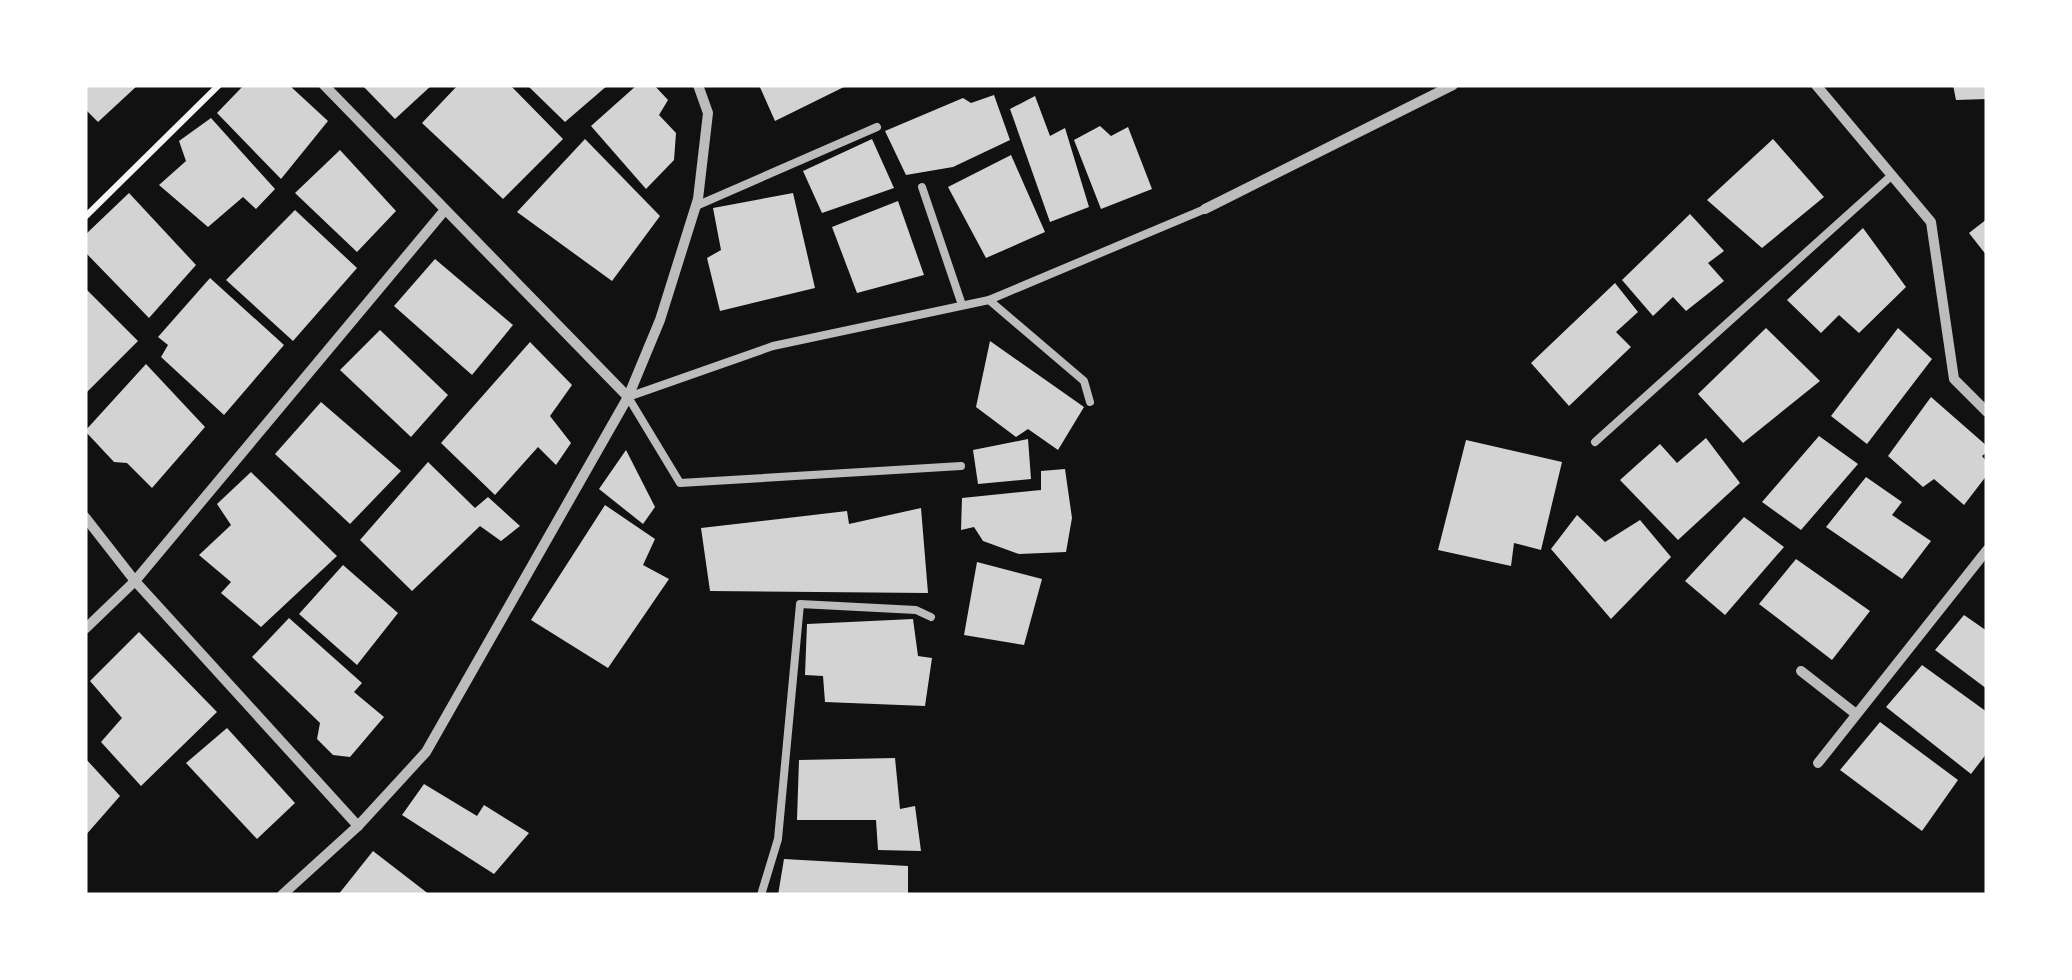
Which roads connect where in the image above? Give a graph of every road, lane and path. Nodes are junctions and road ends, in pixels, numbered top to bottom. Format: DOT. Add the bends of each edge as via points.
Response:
graph roads {
  1 [pos="219,85"];
  2 [pos="324,85"];
  3 [pos="698,85"];
  4 [pos="1453,85"];
  5 [pos="1816,85"];
  6 [pos="877,128"];
  7 [pos="1891,176"];
  8 [pos="922,187"];
  9 [pos="696,206"];
  10 [pos="1205,209"];
  11 [pos="444,211"];
  12 [pos="85,216"];
  13 [pos="989,300"];
  14 [pos="962,305"];
  15 [pos="628,397"];
  16 [pos="1090,402"];
  17 [pos="1987,412"];
  18 [pos="1594,442"];
  19 [pos="961,466"];
  20 [pos="85,517"];
  21 [pos="1987,550"];
  22 [pos="135,581"];
  23 [pos="931,617"];
  24 [pos="85,629"];
  25 [pos="1802,671"];
  26 [pos="1856,714"];
  27 [pos="1818,763"];
  28 [pos="358,826"];
  29 [pos="282,895"];
  30 [pos="760,895"];
  1 -- 12 [label="path"];
  2 -- 11 [label="street"];
  3 -- 9 [label="street" via="708,112"];
  4 -- 10 [label="street"];
  5 -- 7 [label="street"];
  6 -- 9 [label="lane"];
  7 -- 17 [label="street" via="1931,222 1954,379"];
  7 -- 18 [label="lane"];
  8 -- 14 [label="lane"];
  9 -- 15 [label="street"];
  10 -- 13 [label="lane"];
  11 -- 15 [label="street"];
  11 -- 22 [label="street"];
  13 -- 14 [label="lane"];
  13 -- 16 [label="lane" via="1084,381"];
  14 -- 15 [label="lane" via="773,346"];
  15 -- 19 [label="lane" via="680,483"];
  15 -- 28 [label="street" via="426,752"];
  20 -- 22 [label="street"];
  21 -- 26 [label="street"];
  22 -- 24 [label="street"];
  22 -- 28 [label="street"];
  23 -- 30 [label="lane" via="916,610 800,604 778,839"];
  25 -- 26 [label="street"];
  26 -- 27 [label="street"];
  28 -- 29 [label="street"];
}
